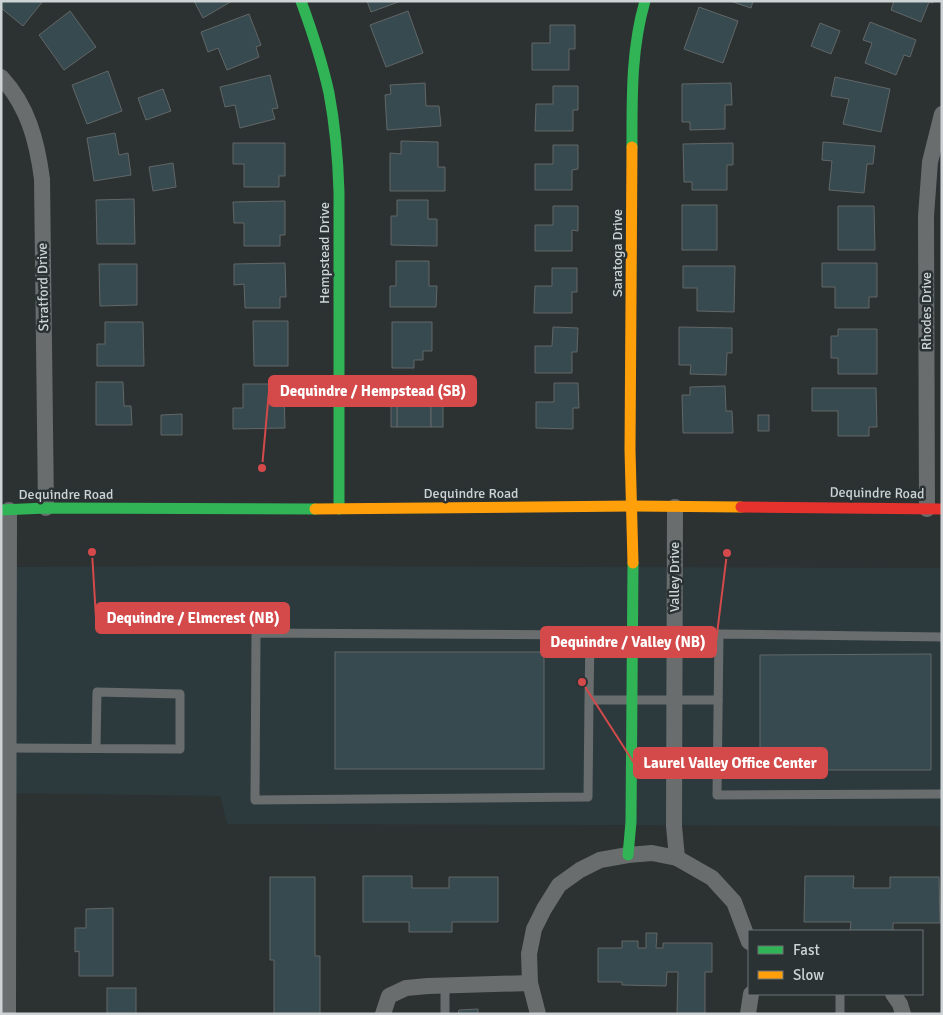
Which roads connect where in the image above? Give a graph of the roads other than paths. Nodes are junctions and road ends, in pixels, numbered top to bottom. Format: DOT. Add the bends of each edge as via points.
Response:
graph roads {
  1 [pos="301,1"];
  2 [pos="645,1"];
  3 [pos="1,77"];
  4 [pos="942,114"];
  5 [pos="633,506"];
  6 [pos="675,507"];
  7 [pos="46,508"];
  8 [pos="339,509"];
  9 [pos="934,509"];
  10 [pos="5,510"];
  11 [pos="942,637"];
  12 [pos="589,700"];
  13 [pos="632,700"];
  14 [pos="674,700"];
  15 [pos="718,700"];
  16 [pos="5,711"];
  17 [pos="96,747"];
  18 [pos="9,748"];
  19 [pos="942,794"];
  20 [pos="628,854"];
  21 [pos="677,858"];
  22 [pos="748,939"];
  23 [pos="530,983"];
  24 [pos="446,986"];
  25 [pos="751,995"];
  26 [pos="840,995"];
  27 [pos="894,995"];
  28 [pos="8,1014"];
  29 [pos="383,1014"];
  30 [pos="445,1014"];
  31 [pos="538,1014"];
  32 [pos="748,1014"];
  33 [pos="840,1014"];
  34 [pos="902,1014"];
  1 -- 8 [label="street, Hempstead Drive" via="318,49 338,151"];
  2 -- 5 [label="street, Saratoga Drive" via="632,71 630,450"];
  3 -- 7 [label="street, Stratford Drive" via="18,98 26,115 42,179"];
  4 -- 9 [label="street, Rhodes Drive" via="930,162 926,216"];
  5 -- 6 [label="street, Dequindre Road"];
  5 -- 8 [label="street, Dequindre Road"];
  5 -- 13 [label="street"];
  6 -- 9 [label="street, Dequindre Road"];
  6 -- 14 [label="street, Valley Drive"];
  7 -- 8 [label="street, Dequindre Road"];
  7 -- 10 [label="street, Dequindre Road"];
  10 -- 16 [label="street"];
  11 -- 15 [label="lane" via="719,634"];
  12 -- 12 [label="lane" via="590,635 256,633 255,800 588,797"];
  12 -- 13 [label="lane"];
  13 -- 14 [label="lane"];
  13 -- 20 [label="street"];
  14 -- 15 [label="lane"];
  14 -- 21 [label="street, Valley Drive"];
  15 -- 19 [label="lane" via="717,795"];
  16 -- 18 [label="street"];
  17 -- 17 [label="lane" via="180,749 180,694 97,692"];
  17 -- 18 [label="lane"];
  18 -- 28 [label="street"];
  20 -- 21 [label="street" via="652,853"];
  20 -- 23 [label="street" via="600,860 559,885 534,930 529,954"];
  21 -- 22 [label="street" via="712,878 734,902"];
  23 -- 24 [label="street"];
  23 -- 31 [label="street"];
  24 -- 29 [label="street" via="406,988 389,996"];
  24 -- 30 [label="lane"];
  25 -- 32 [label="street"];
  26 -- 33 [label="lane"];
  27 -- 34 [label="street"];
}
